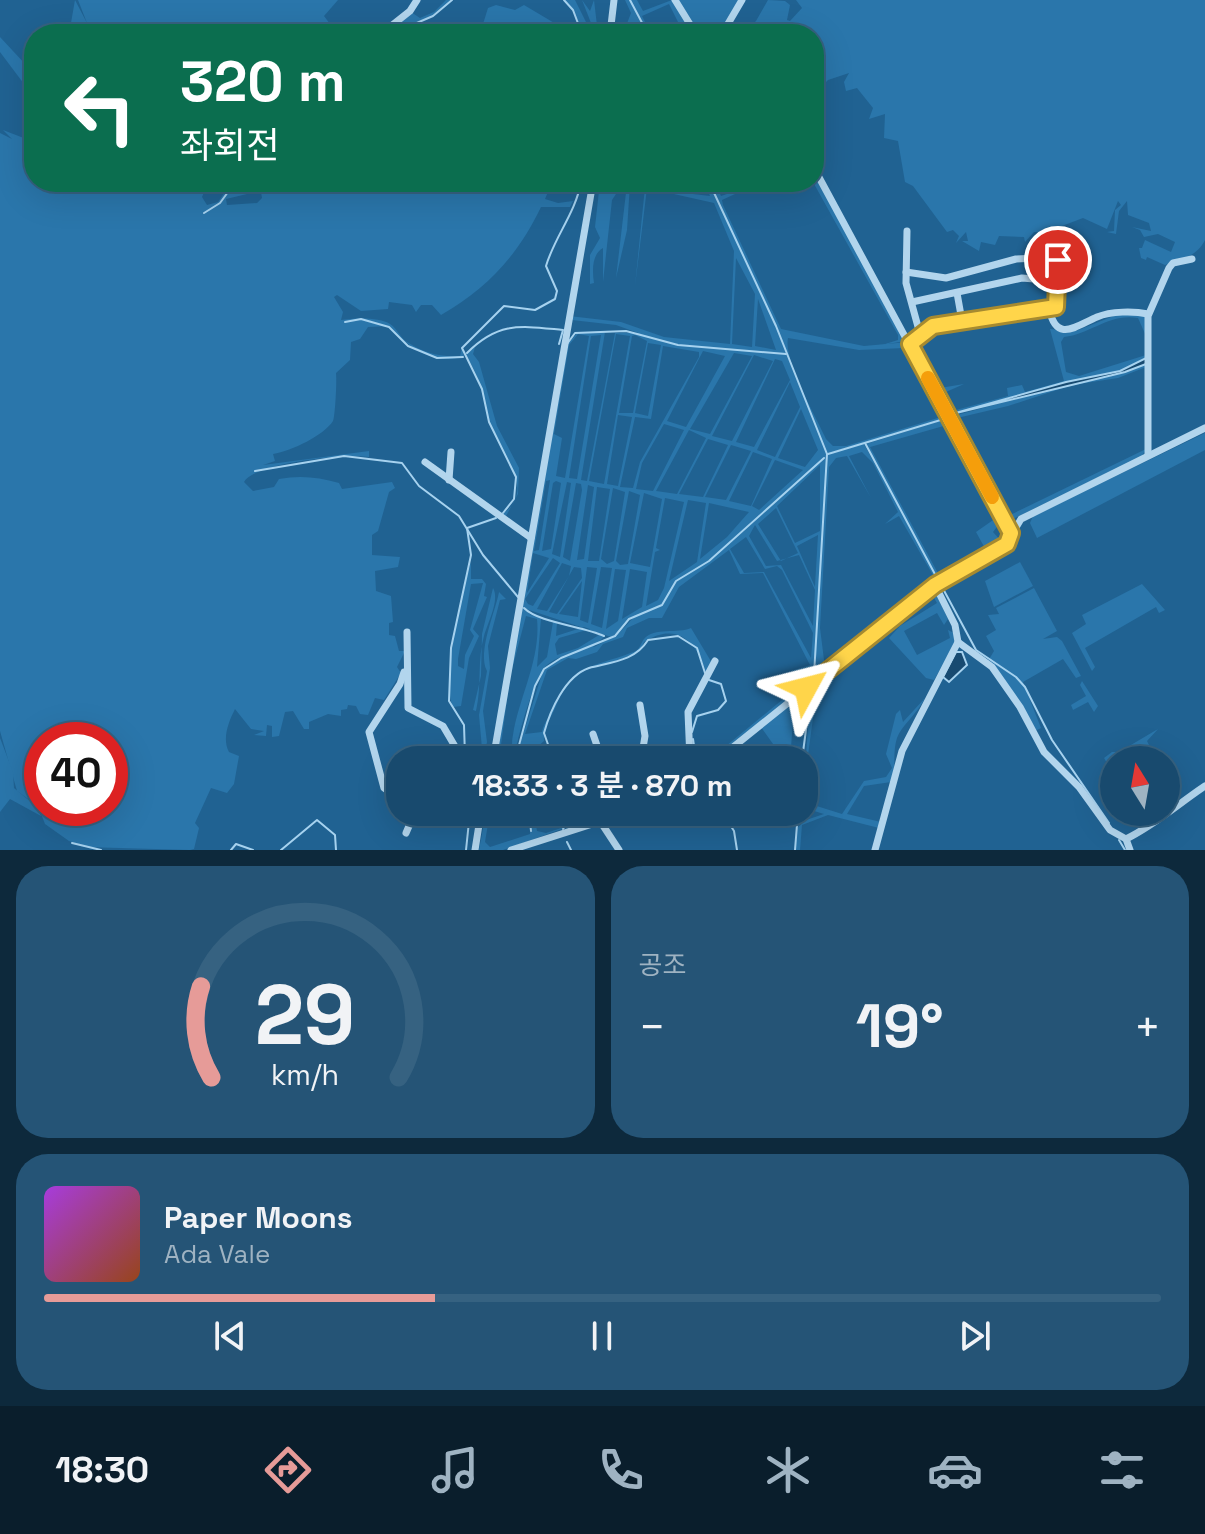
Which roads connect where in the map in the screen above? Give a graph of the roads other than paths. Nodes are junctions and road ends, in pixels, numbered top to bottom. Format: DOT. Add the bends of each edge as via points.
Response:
graph roads {
  1 [pos="417,0"];
  2 [pos="614,0"];
  3 [pos="675,0"];
  4 [pos="742,0"];
  5 [pos="394,24"];
  6 [pos="611,24"];
  7 [pos="690,24"];
  8 [pos="728,24"];
  9 [pos="824,186"];
  10 [pos="591,192"];
  11 [pos="907,231"];
  12 [pos="1192,259"];
  13 [pos="906,272"];
  14 [pos="1058,281"];
  15 [pos="957,293"];
  16 [pos="912,302"];
  17 [pos="1049,308"];
  18 [pos="1148,314"];
  19 [pos="962,321"];
  20 [pos="920,334"];
  21 [pos="910,344"];
  22 [pos="1205,428"];
  23 [pos="451,452"];
  24 [pos="1148,455"];
  25 [pos="425,462"];
  26 [pos="449,480"];
  27 [pos="1011,533"];
  28 [pos="531,538"];
  29 [pos="935,585"];
  30 [pos="407,632"];
  31 [pos="958,642"];
  32 [pos="715,661"];
  33 [pos="405,668"];
  34 [pos="640,705"];
  35 [pos="593,734"];
  36 [pos="455,746"];
  37 [pos="495,746"];
  38 [pos="597,746"];
  39 [pos="643,746"];
  40 [pos="689,746"];
  41 [pos="734,746"];
  42 [pos="1205,786"];
  43 [pos="386,790"];
  44 [pos="409,826"];
  45 [pos="480,826"];
  46 [pos="580,826"];
  47 [pos="610,826"];
  48 [pos="406,833"];
  49 [pos="1126,839"];
  50 [pos="475,850"];
  51 [pos="511,850"];
  52 [pos="619,850"];
  53 [pos="875,850"];
  54 [pos="1130,850"];
  1 -- 5 [label="street"];
  2 -- 6 [label="street"];
  3 -- 7 [label="street"];
  4 -- 8 [label="street"];
  9 -- 21 [label="street"];
  10 -- 28 [label="street"];
  11 -- 13 [label="street"];
  12 -- 18 [label="street" via="1173,263"];
  13 -- 14 [label="street" via="946,278 1016,259 1058,257"];
  13 -- 16 [label="street"];
  14 -- 15 [label="street" via="1022,278"];
  14 -- 17 [label="street" via="1057,305"];
  15 -- 16 [label="street"];
  15 -- 19 [label="street"];
  16 -- 20 [label="street"];
  17 -- 18 [label="street" via="1053,322 1064,329 1105,315"];
  17 -- 19 [label="street"];
  18 -- 24 [label="street"];
  19 -- 20 [label="street"];
  20 -- 21 [label="street"];
  21 -- 27 [label="street"];
  22 -- 24 [label="street"];
  23 -- 26 [label="street"];
  24 -- 27 [label="street" via="1026,516"];
  25 -- 26 [label="street"];
  26 -- 28 [label="street"];
  27 -- 29 [label="street" via="1002,548"];
  28 -- 37 [label="street"];
  29 -- 31 [label="street"];
  29 -- 41 [label="street"];
  30 -- 33 [label="street"];
  31 -- 49 [label="street" via="992,667 1044,752 1079,787 1110,830"];
  31 -- 53 [label="street" via="902,751"];
  32 -- 40 [label="street" via="688,712"];
  33 -- 36 [label="street" via="408,708 443,726"];
  33 -- 43 [label="street" via="369,732"];
  34 -- 39 [label="street"];
  35 -- 38 [label="street"];
  42 -- 49 [label="street"];
  44 -- 48 [label="street"];
  45 -- 50 [label="street"];
  46 -- 51 [label="street"];
  47 -- 52 [label="street"];
  49 -- 54 [label="street"];
}
